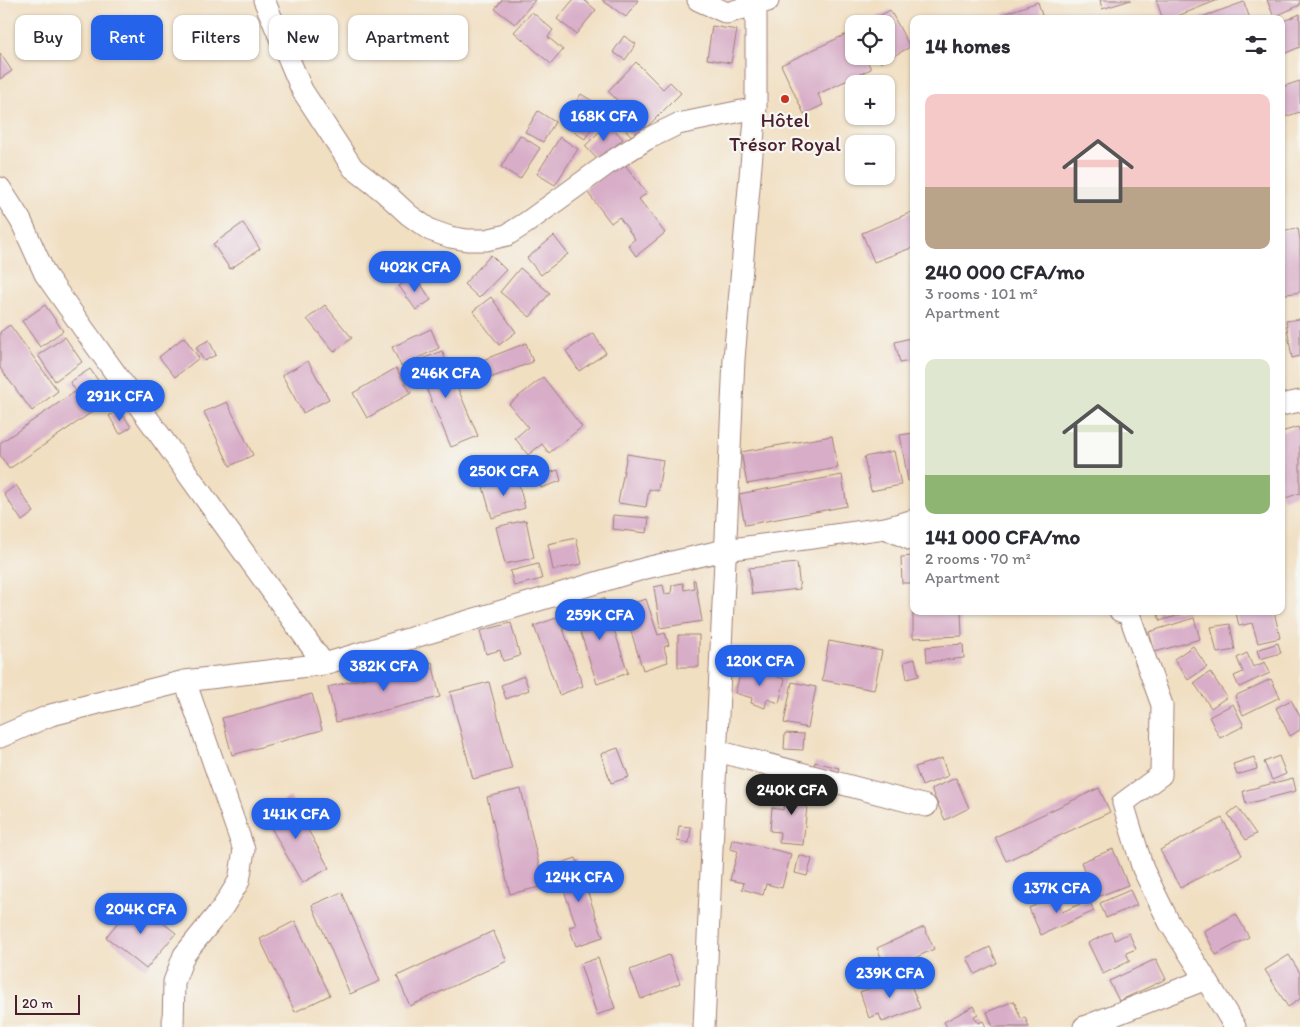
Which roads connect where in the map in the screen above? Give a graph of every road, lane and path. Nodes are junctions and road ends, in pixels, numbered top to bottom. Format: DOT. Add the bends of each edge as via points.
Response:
graph roads {
  1 [pos="264,0"];
  2 [pos="698,0"];
  3 [pos="761,2"];
  4 [pos="756,108"];
  5 [pos="0,188"];
  6 [pos="1300,400"];
  7 [pos="1285,404"];
  8 [pos="910,521"];
  9 [pos="885,528"];
  10 [pos="910,539"];
  11 [pos="726,550"];
  12 [pos="1129,615"];
  13 [pos="324,664"];
  14 [pos="185,682"];
  15 [pos="0,737"];
  16 [pos="717,751"];
  17 [pos="926,806"];
  18 [pos="1206,979"];
  19 [pos="173,1027"];
  20 [pos="704,1027"];
  21 [pos="1084,1027"];
  22 [pos="1235,1027"];
  1 -- 4 [label="street" via="302,90 353,168 430,230 450,237 486,240 507,235 647,139 678,124"];
  2 -- 3 [label="street" via="727,13"];
  3 -- 4 [label="street"];
  4 -- 11 [label="street" via="734,360"];
  5 -- 13 [label="street" via="21,221 45,274"];
  6 -- 7 [label="street"];
  8 -- 9 [label="street"];
  9 -- 10 [label="street"];
  9 -- 11 [label="street"];
  11 -- 13 [label="street" via="646,568"];
  11 -- 16 [label="street"];
  12 -- 18 [label="street" via="1162,705 1161,775 1122,803 1143,869 1169,922"];
  13 -- 14 [label="street"];
  14 -- 15 [label="street" via="51,715"];
  14 -- 19 [label="street" via="244,850 239,881 223,907 184,955 174,982"];
  16 -- 17 [label="street"];
  16 -- 20 [label="street"];
  18 -- 21 [label="street"];
  18 -- 22 [label="street"];
}
